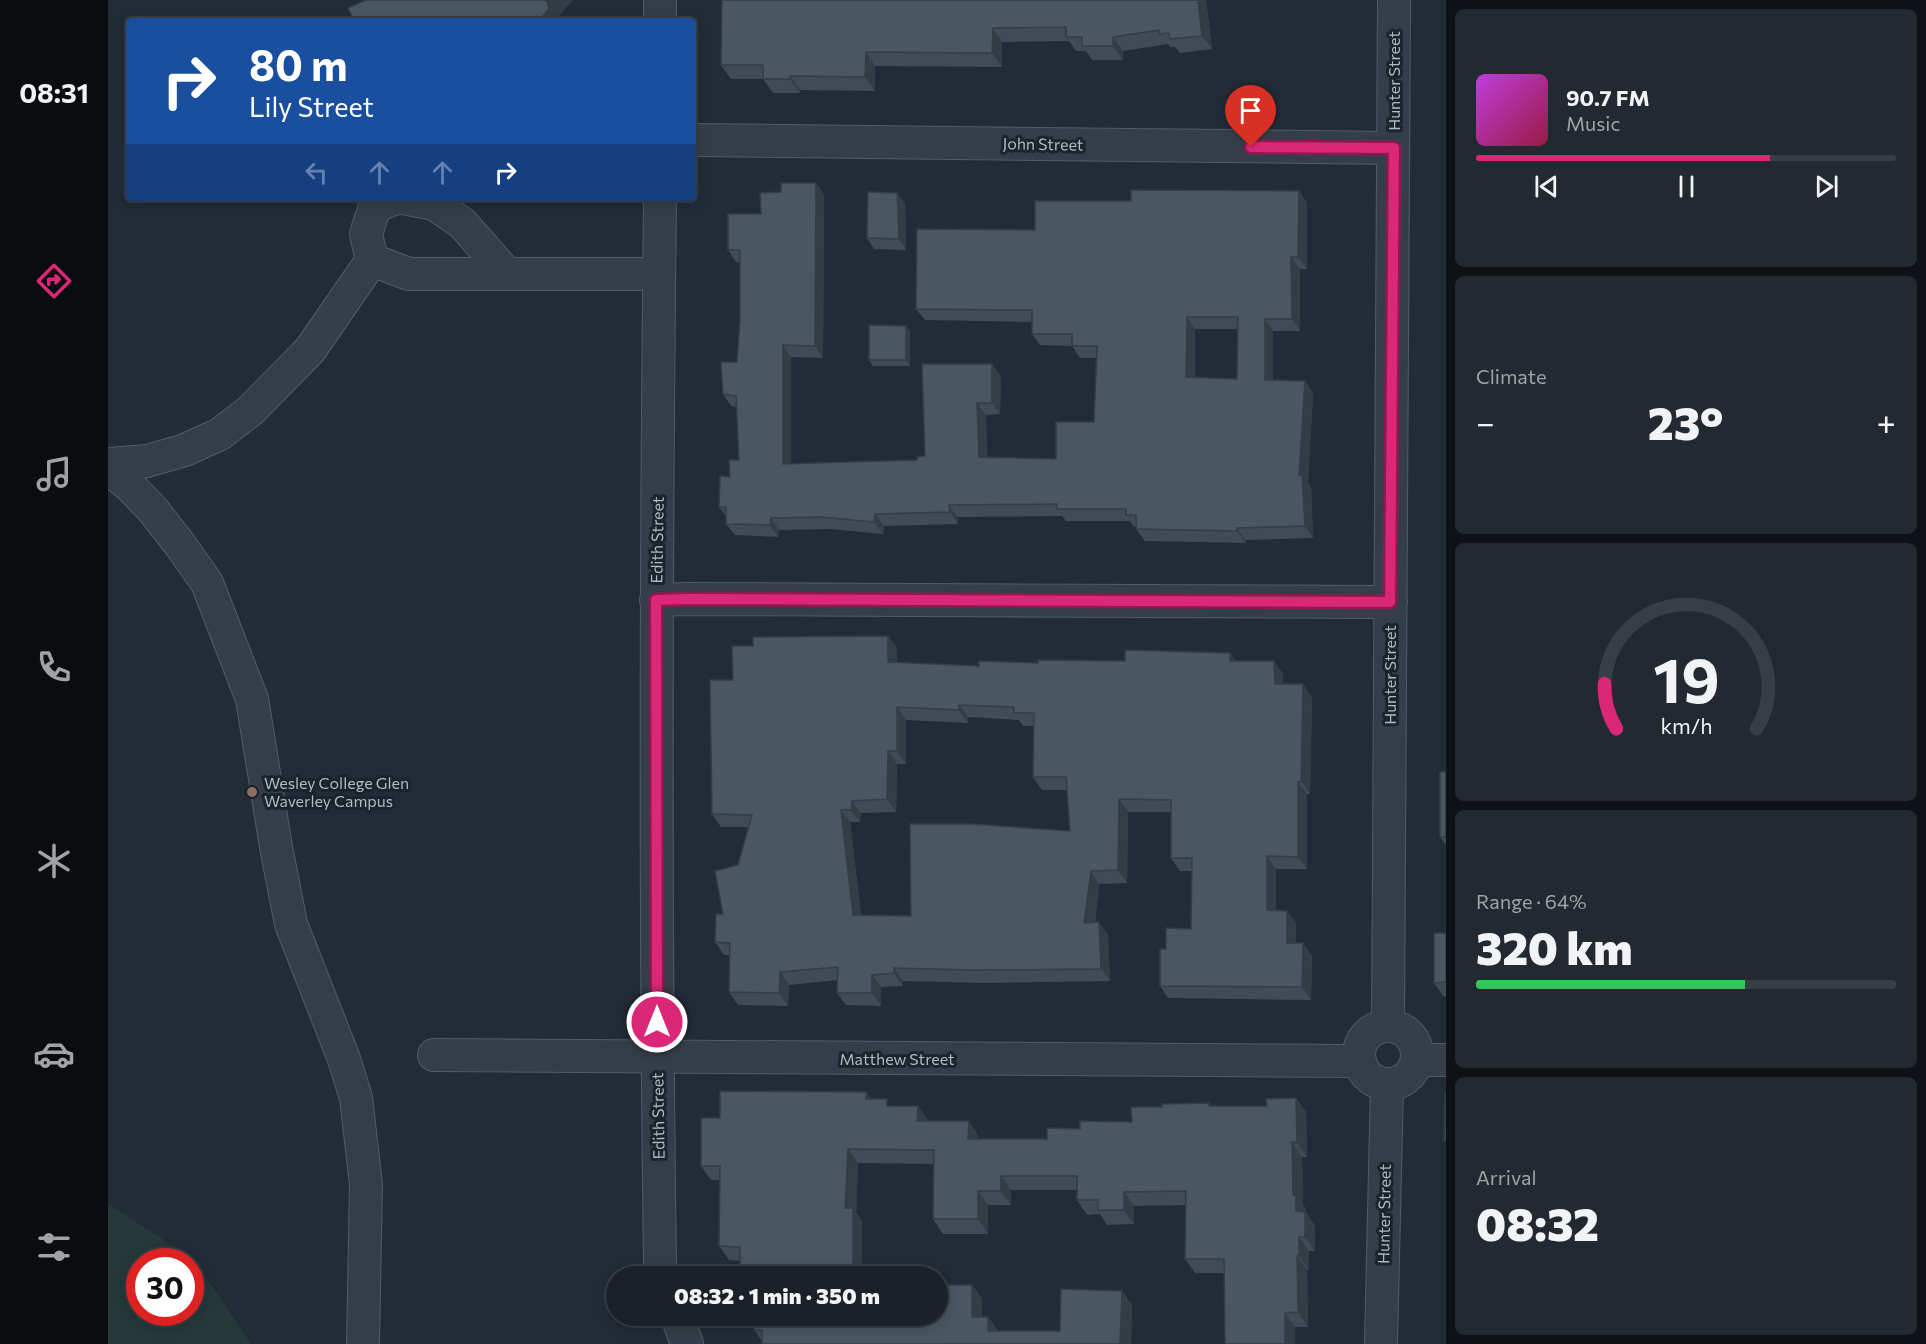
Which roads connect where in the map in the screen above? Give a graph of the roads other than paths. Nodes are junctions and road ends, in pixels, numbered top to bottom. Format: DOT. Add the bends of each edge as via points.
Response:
graph roads {
  1 [pos="660,0"];
  2 [pos="1394,0"];
  3 [pos="660,18"];
  4 [pos="696,140"];
  5 [pos="1394,148"];
  6 [pos="389,201"];
  7 [pos="418,201"];
  8 [pos="660,201"];
  9 [pos="372,260"];
  10 [pos="507,274"];
  11 [pos="659,274"];
  12 [pos="108,466"];
  13 [pos="656,600"];
  14 [pos="1390,602"];
  15 [pos="1388,1026"];
  16 [pos="434,1055"];
  17 [pos="657,1058"];
  18 [pos="1431,1060"];
  19 [pos="1360,1061"];
  20 [pos="1387,1084"];
  21 [pos="660,1266"];
  22 [pos="681,1326"];
  23 [pos="363,1344"];
  24 [pos="687,1344"];
  25 [pos="1381,1344"];
  1 -- 3 [label="street"];
  2 -- 5 [label="street, Hunter Street"];
  4 -- 5 [label="street, John Street"];
  5 -- 14 [label="street, Hunter Street"];
  6 -- 9 [label="street" via="375,206 366,234"];
  7 -- 10 [label="street" via="434,204 462,223"];
  8 -- 11 [label="street, Edith Street"];
  9 -- 10 [label="street" via="409,274"];
  9 -- 12 [label="street" via="310,350 250,411 220,434 185,450 147,461"];
  10 -- 11 [label="street"];
  11 -- 13 [label="street, Edith Street"];
  12 -- 23 [label="street" via="153,510 207,583 252,699 291,924 356,1098 366,1184"];
  13 -- 14 [label="street"];
  13 -- 17 [label="street, Edith Street"];
  14 -- 15 [label="street, Hunter Street"];
  15 -- 18 [label="street" via="1407,1033 1417,1050"];
  15 -- 19 [label="street" via="1378,1028 1363,1041"];
  16 -- 17 [label="street, Matthew Street"];
  17 -- 19 [label="street, Matthew Street"];
  17 -- 21 [label="street, Edith Street"];
  18 -- 20 [label="street" via="1398,1083"];
  19 -- 20 [label="street" via="1368,1077"];
  20 -- 25 [label="street, Hunter Street"];
  22 -- 24 [label="street"];
}
